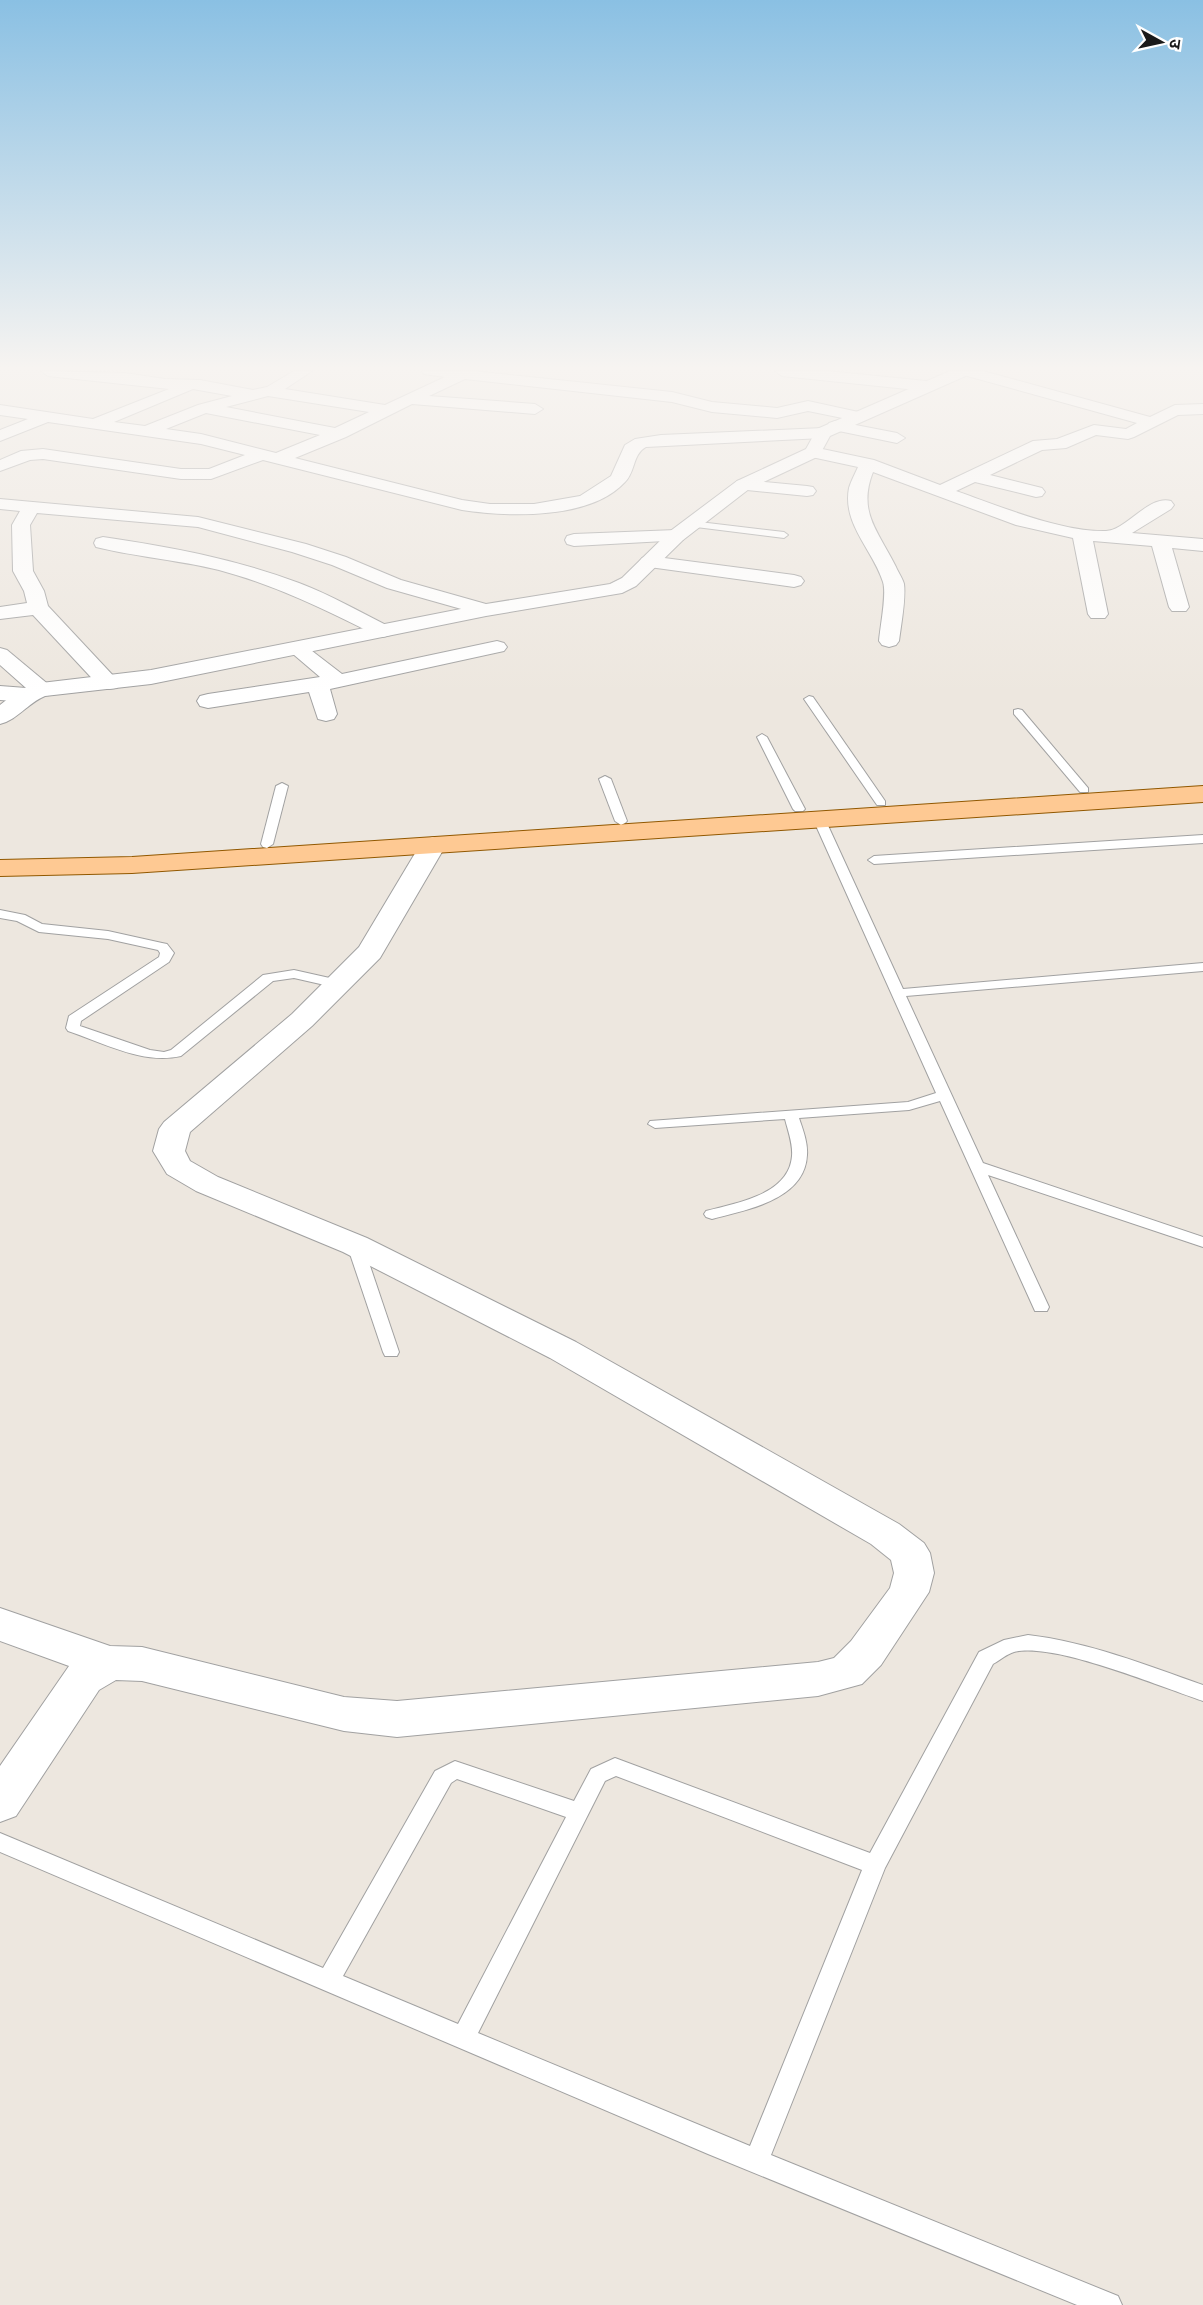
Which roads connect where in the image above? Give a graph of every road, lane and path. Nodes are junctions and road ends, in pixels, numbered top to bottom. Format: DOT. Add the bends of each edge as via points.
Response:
graph roads {
  1 [pos="359,479"];
  2 [pos="619,479"];
  3 [pos="755,479"];
  4 [pos="862,479"];
  5 [pos="907,479"];
  6 [pos="968,479"];
  7 [pos="984,479"];
  8 [pos="743,484"];
  9 [pos="0,491"];
  10 [pos="807,491"];
  11 [pos="940,491"];
  12 [pos="1036,492"];
  13 [pos="35,499"];
  14 [pos="0,504"];
  15 [pos="1165,505"];
  16 [pos="683,530"];
  17 [pos="1082,534"];
  18 [pos="784,535"];
  19 [pos="1112,537"];
  20 [pos="103,543"];
  21 [pos="1161,543"];
  22 [pos="1203,545"];
  23 [pos="649,562"];
  24 [pos="794,580"];
  25 [pos="9,592"];
  26 [pos="37,603"];
  27 [pos="1179,607"];
  28 [pos="486,610"];
  29 [pos="0,613"];
  30 [pos="1098,614"];
  31 [pos="383,631"];
  32 [pos="889,641"];
  33 [pos="497,647"];
  34 [pos="296,648"];
  35 [pos="0,654"];
  36 [pos="109,683"];
  37 [pos="328,683"];
  38 [pos="0,693"];
  39 [pos="34,693"];
  40 [pos="808,699"];
  41 [pos="208,701"];
  42 [pos="1018,712"];
  43 [pos="326,714"];
  44 [pos="0,717"];
  45 [pos="762,737"];
  46 [pos="605,779"];
  47 [pos="1203,783"];
  48 [pos="282,786"];
  49 [pos="1084,790"];
  50 [pos="1203,794"];
  51 [pos="881,804"];
  52 [pos="809,814"];
  53 [pos="621,820"];
  54 [pos="1203,839"];
  55 [pos="267,844"];
  56 [pos="433,845"];
  57 [pos="0,856"];
  58 [pos="874,860"];
  59 [pos="0,868"];
  60 [pos="0,914"];
  61 [pos="1203,967"];
  62 [pos="338,984"];
  63 [pos="899,993"];
  64 [pos="944,1095"];
  65 [pos="791,1114"];
  66 [pos="655,1124"];
  67 [pos="975,1165"];
  68 [pos="712,1214"];
  69 [pos="1203,1242"];
  70 [pos="354,1245"];
  71 [pos="1041,1306"];
  72 [pos="391,1352"];
  73 [pos="0,1624"];
  74 [pos="109,1663"];
  75 [pos="1203,1693"];
  76 [pos="0,1803"];
  77 [pos="579,1812"];
  78 [pos="0,1842"];
  79 [pos="875,1865"];
  80 [pos="328,1981"];
  81 [pos="463,2038"];
  82 [pos="756,2161"];
  83 [pos="1109,2305"];
  1 -- 2 [label="street" via="490,509 568,505 585,501"];
  2 -- 16 [label="street" via="574,545"];
  3 -- 8 [label="street"];
  4 -- 32 [label="street" via="858,510 894,584"];
  5 -- 11 [label="street"];
  6 -- 11 [label="street"];
  7 -- 12 [label="street"];
  8 -- 10 [label="street"];
  8 -- 16 [label="street"];
  9 -- 13 [label="street"];
  11 -- 17 [label="street" via="1022,521"];
  13 -- 14 [label="street"];
  13 -- 26 [label="street" via="21,525 23,572"];
  13 -- 28 [label="street" via="198,522 298,548 394,584"];
  15 -- 19 [label="street"];
  16 -- 18 [label="lane"];
  16 -- 23 [label="street"];
  17 -- 19 [label="street"];
  17 -- 30 [label="street"];
  19 -- 21 [label="street"];
  20 -- 31 [label="street" via="167,552 260,577 318,599"];
  21 -- 22 [label="street"];
  21 -- 27 [label="street"];
  23 -- 24 [label="street"];
  23 -- 28 [label="street" via="629,582 615,589"];
  25 -- 26 [label="street"];
  26 -- 29 [label="street"];
  26 -- 36 [label="street"];
  28 -- 31 [label="street"];
  31 -- 34 [label="street"];
  33 -- 37 [label="street"];
  34 -- 36 [label="street"];
  34 -- 37 [label="street"];
  35 -- 39 [label="street"];
  36 -- 39 [label="street"];
  37 -- 41 [label="street"];
  37 -- 43 [label="street"];
  38 -- 39 [label="street"];
  39 -- 44 [label="street"];
  40 -- 51 [label="lane"];
  42 -- 49 [label="lane"];
  45 -- 52 [label="lane"];
  46 -- 53 [label="lane"];
  47 -- 49 [label="main road"];
  48 -- 55 [label="lane"];
  49 -- 51 [label="main road"];
  50 -- 52 [label="main road"];
  51 -- 52 [label="main road"];
  52 -- 53 [label="main road"];
  52 -- 56 [label="main road"];
  52 -- 63 [label="lane"];
  53 -- 55 [label="main road"];
  54 -- 58 [label="lane"];
  55 -- 57 [label="main road"];
  56 -- 59 [label="main road" via="132,865"];
  56 -- 62 [label="street" via="370,952"];
  60 -- 62 [label="lane" via="21,918 39,928 108,935 162,947 164,959 74,1020 73,1028 83,1033 148,1054 176,1053 268,978 280,973"];
  61 -- 63 [label="lane"];
  62 -- 70 [label="street" via="175,1129 168,1151 178,1167 207,1184"];
  63 -- 64 [label="lane"];
  64 -- 65 [label="lane" via="909,1106"];
  64 -- 67 [label="lane"];
  65 -- 66 [label="lane"];
  65 -- 68 [label="lane" via="800,1159 792,1179 762,1200"];
  67 -- 69 [label="lane"];
  67 -- 71 [label="lane"];
  70 -- 72 [label="lane"];
  70 -- 74 [label="street" via="563,1350 885,1534 910,1553 915,1573 909,1593 866,1653 847,1672 818,1679 397,1719 344,1714 142,1664"];
  73 -- 74 [label="street"];
  74 -- 76 [label="street" via="84,1678"];
  75 -- 79 [label="lane" via="1087,1655 1044,1644 1012,1644 986,1658"];
  77 -- 79 [label="lane" via="598,1774 615,1767"];
  77 -- 80 [label="lane" via="454,1770 443,1777"];
  77 -- 81 [label="lane"];
  78 -- 80 [label="lane"];
  79 -- 82 [label="lane"];
  80 -- 81 [label="lane"];
  81 -- 82 [label="lane"];
  82 -- 83 [label="lane"];
}
